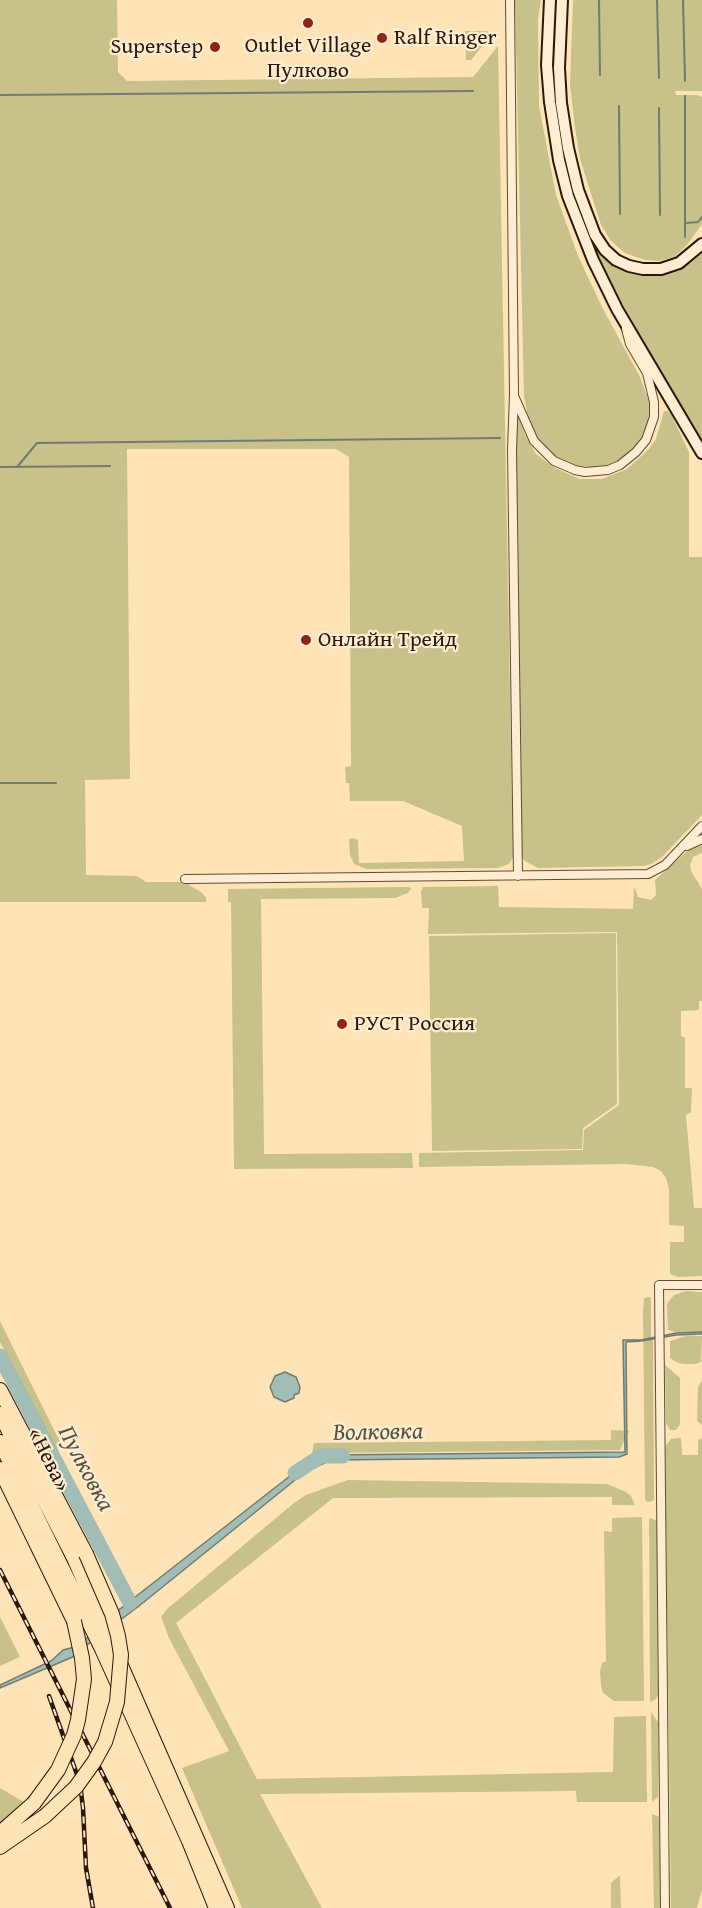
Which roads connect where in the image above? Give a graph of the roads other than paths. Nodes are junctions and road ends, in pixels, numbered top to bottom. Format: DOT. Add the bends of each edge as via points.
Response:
graph roads {
  1 [pos="510,0"];
  2 [pos="550,0"];
  3 [pos="562,0"];
  4 [pos="702,244"];
  5 [pos="623,320"];
  6 [pos="514,394"];
  7 [pos="702,453"];
  8 [pos="702,826"];
  9 [pos="702,839"];
  10 [pos="683,847"];
  11 [pos="518,876"];
  12 [pos="185,879"];
  13 [pos="702,1285"];
  14 [pos="0,1390"];
  15 [pos="0,1414"];
  16 [pos="0,1442"];
  17 [pos="0,1469"];
  18 [pos="68,1562"];
  19 [pos="0,1833"];
  20 [pos="0,1847"];
  21 [pos="216,1908"];
  22 [pos="227,1908"];
  23 [pos="665,1908"];
  1 -- 6 [label="street"];
  2 -- 5 [label="main road" via="547,65 559,160 579,227"];
  3 -- 4 [label="main road" via="561,103 576,181 595,236 616,260 643,269 679,263"];
  5 -- 6 [label="street" via="630,344 647,374 654,417 646,440 620,465 585,472 554,461 534,441"];
  5 -- 7 [label="main road"];
  6 -- 11 [label="street"];
  8 -- 10 [label="street"];
  9 -- 10 [label="street"];
  10 -- 11 [label="street" via="665,865 648,874"];
  11 -- 12 [label="street"];
  13 -- 23 [label="street" via="659,1286"];
  14 -- 18 [label="highway, «Нева»"];
  15 -- 18 [label="highway, «Нева»"];
  16 -- 18 [label="highway, «Нева»"];
  17 -- 18 [label="highway, «Нева»"];
  18 -- 19 [label="highway, bridge" via="84,1679 78,1720 58,1770 29,1808"];
  18 -- 20 [label="highway, bridge" via="112,1614 121,1655 117,1702 105,1742 76,1787 45,1816"];
  18 -- 21 [label="highway"];
  18 -- 22 [label="highway"];
}
